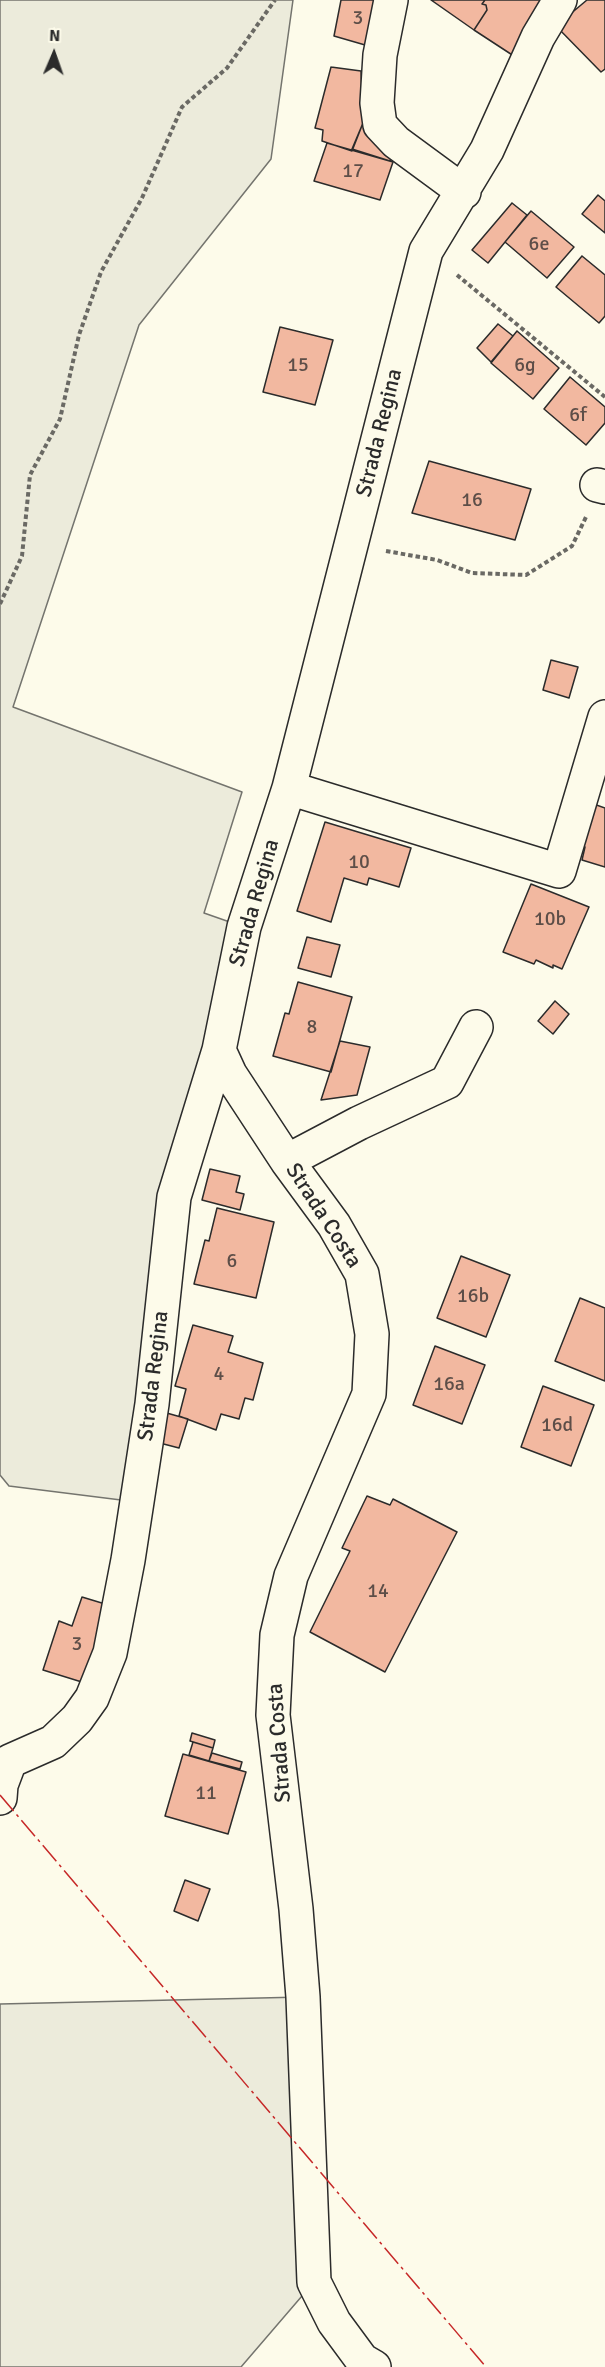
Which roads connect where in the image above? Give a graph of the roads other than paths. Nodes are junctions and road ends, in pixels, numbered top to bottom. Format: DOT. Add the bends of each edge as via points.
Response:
graph roads {
  1 [pos="391,0"];
  2 [pos="560,0"];
  3 [pos="464,192"];
  4 [pos="605,717"];
  5 [pos="289,788"];
  6 [pos="476,1027"];
  7 [pos="219,1050"];
  8 [pos="287,1161"];
  9 [pos="0,1798"];
  10 [pos="374,2367"];
  1 -- 3 [label="street" via="380,55 380,125 396,142"];
  2 -- 3 [label="street, Strada Regina" via="538,37"];
  3 -- 5 [label="street, Strada Regina" via="426,251"];
  4 -- 5 [label="street" via="559,871"];
  5 -- 7 [label="street, Strada Regina" via="244,927"];
  6 -- 8 [label="street" via="447,1082"];
  7 -- 8 [label="street, Strada Costa" via="230,1074"];
  7 -- 9 [label="street, Strada Regina" via="174,1197 152,1404 110,1653 92,1698 77,1719 52,1742 10,1761"];
  8 -- 10 [label="street, Strada Costa" via="334,1226 362,1274 372,1334 369,1394 291,1576 277,1635 273,1715 303,1997 314,2282 334,2322 362,2360"];
}
